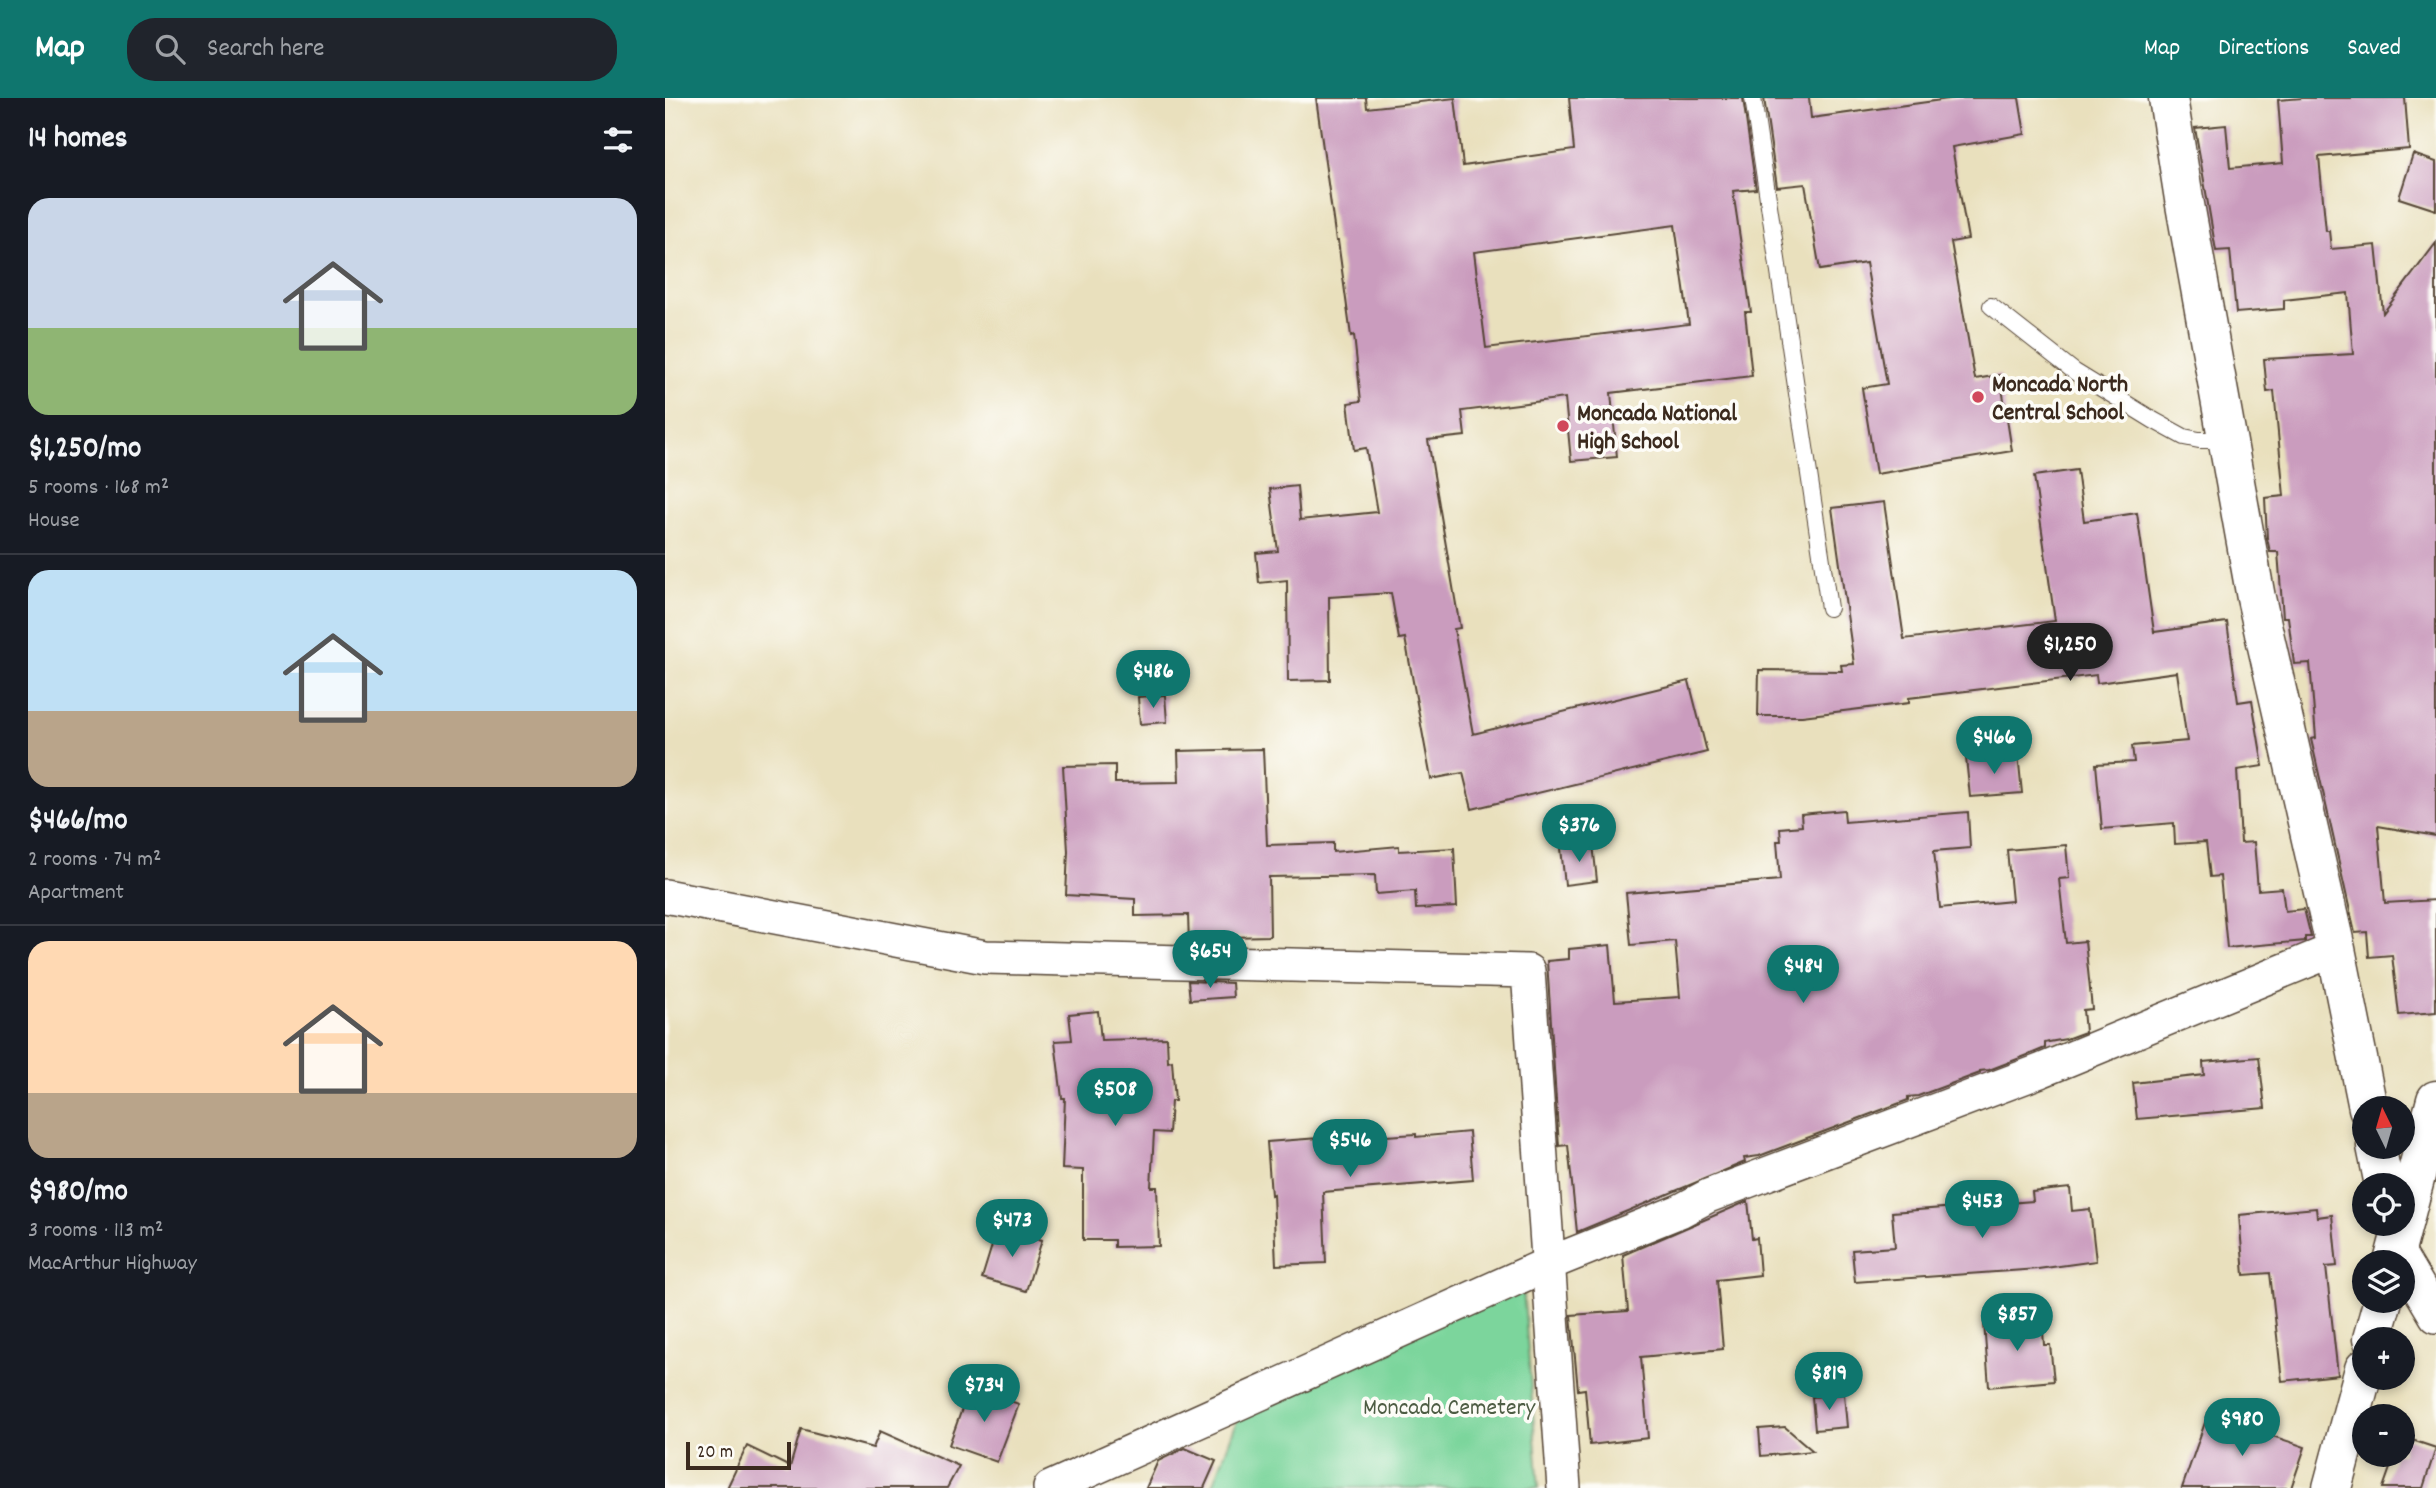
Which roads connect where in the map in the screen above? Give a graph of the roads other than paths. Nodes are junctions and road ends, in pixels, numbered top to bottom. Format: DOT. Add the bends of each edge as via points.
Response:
graph roads {
  1 [pos="1753,98"];
  2 [pos="2168,98"];
  3 [pos="1991,306"];
  4 [pos="2227,440"];
  5 [pos="1829,608"];
  6 [pos="665,896"];
  7 [pos="2336,949"];
  8 [pos="2366,1096"];
  9 [pos="2436,1100"];
  10 [pos="2394,1245"];
  11 [pos="1548,1264"];
  12 [pos="2436,1316"];
  13 [pos="2358,1390"];
  14 [pos="1050,1488"];
  15 [pos="1564,1488"];
  16 [pos="2332,1488"];
  1 -- 5 [label="lane"];
  2 -- 4 [label="main road"];
  3 -- 4 [label="lane" via="2075,373 2153,420 2184,436"];
  4 -- 7 [label="main road" via="2256,598"];
  6 -- 11 [label="street" via="985,957 1528,971"];
  7 -- 8 [label="main road"];
  7 -- 11 [label="street" via="2040,1071 1708,1196"];
  9 -- 10 [label="main road"];
  10 -- 12 [label="street"];
  11 -- 14 [label="street"];
  11 -- 15 [label="street"];
  13 -- 16 [label="main road"];
}
